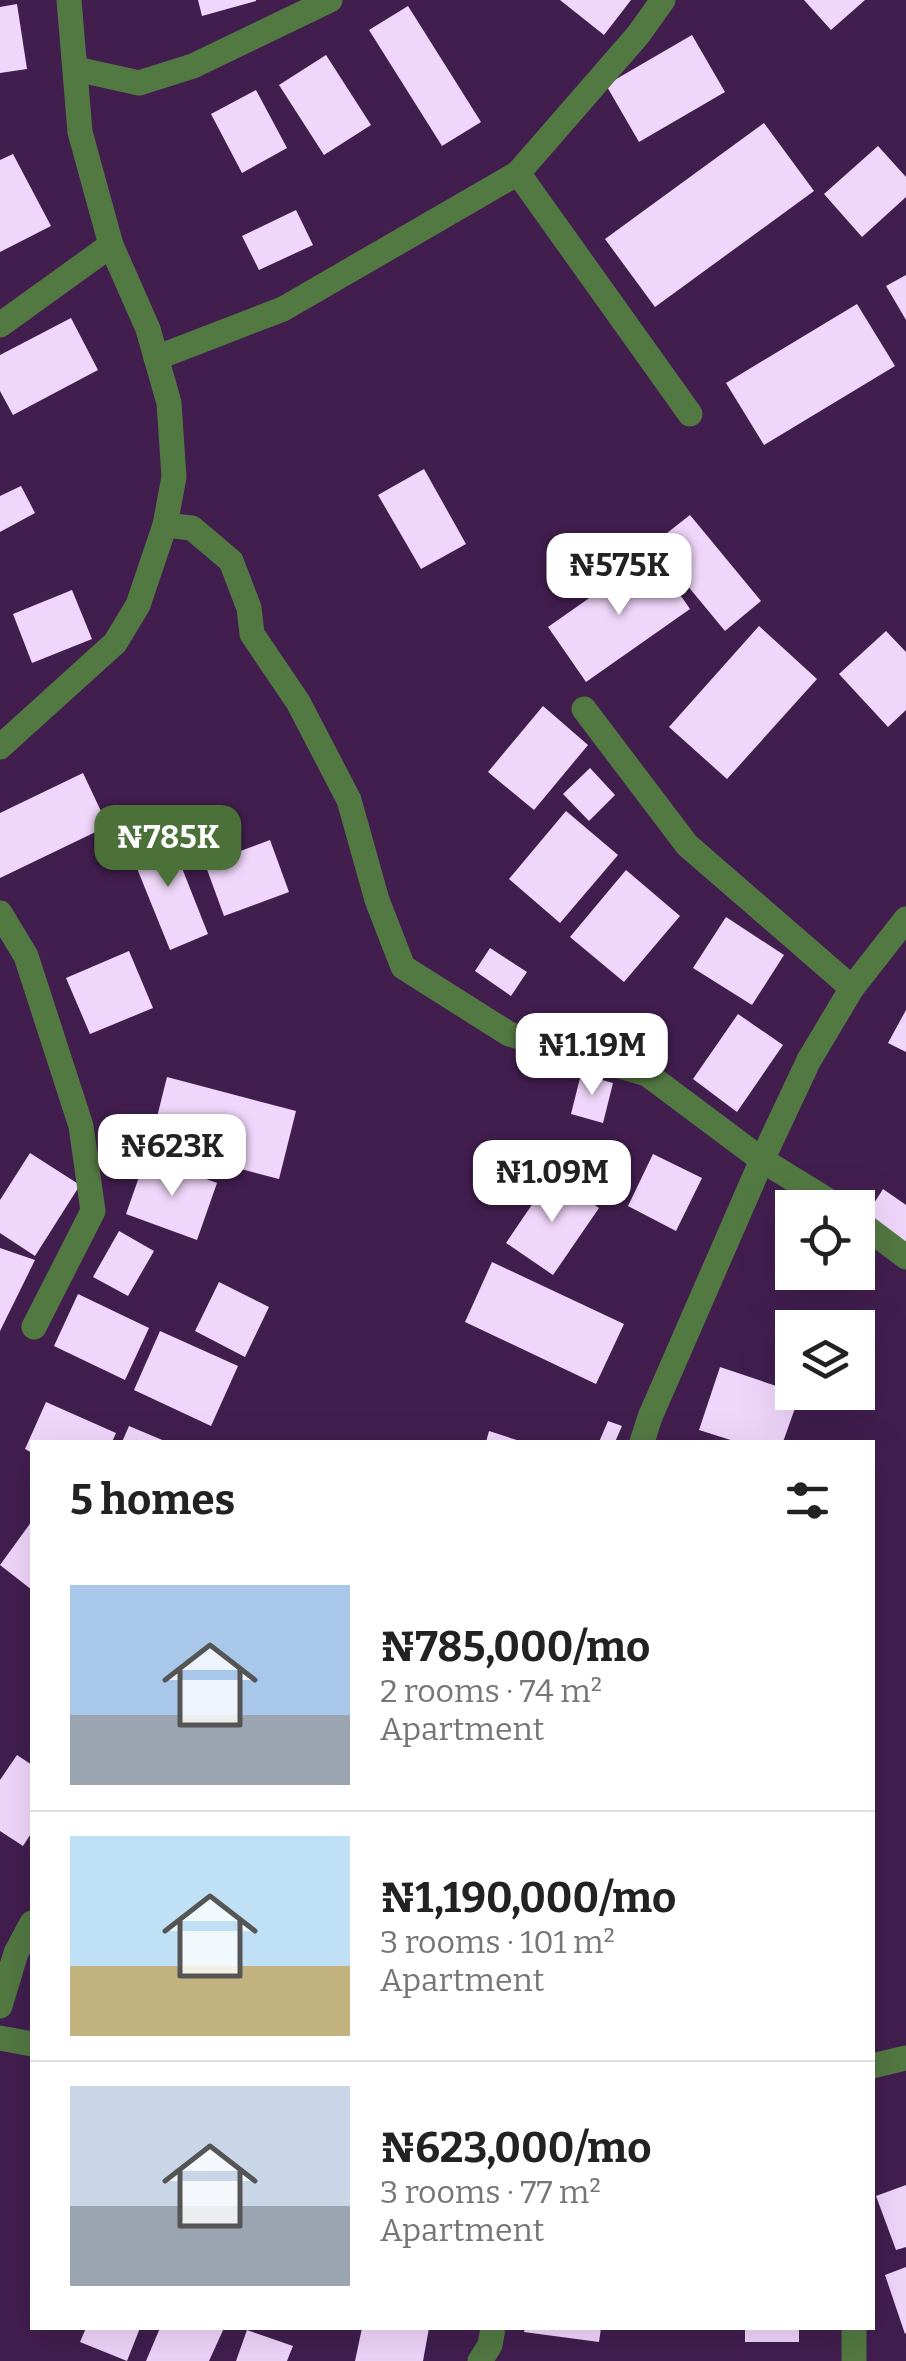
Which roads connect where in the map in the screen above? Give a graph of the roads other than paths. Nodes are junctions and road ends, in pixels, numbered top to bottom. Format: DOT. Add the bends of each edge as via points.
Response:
graph roads {
  1 [pos="69,0"];
  2 [pos="330,0"];
  3 [pos="663,0"];
  4 [pos="76,69"];
  5 [pos="518,172"];
  6 [pos="110,245"];
  7 [pos="0,325"];
  8 [pos="156,358"];
  9 [pos="690,414"];
  10 [pos="165,525"];
  11 [pos="584,709"];
  12 [pos="0,747"];
  13 [pos="0,914"];
  14 [pos="906,919"];
  15 [pos="852,988"];
  16 [pos="762,1160"];
  17 [pos="811,1190"];
  18 [pos="875,1234"];
  19 [pos="906,1257"];
  20 [pos="34,1327"];
  21 [pos="643,1440"];
  22 [pos="30,1925"];
  23 [pos="8,1950"];
  24 [pos="0,2006"];
  25 [pos="0,2038"];
  26 [pos="30,2044"];
  27 [pos="906,2058"];
  28 [pos="875,2065"];
  29 [pos="493,2330"];
  30 [pos="854,2330"];
  31 [pos="480,2361"];
  32 [pos="854,2361"];
  1 -- 4 [label="street"];
  2 -- 4 [label="street" via="193,66 139,83"];
  3 -- 5 [label="street"];
  4 -- 6 [label="street" via="80,132"];
  5 -- 8 [label="street" via="283,308"];
  5 -- 9 [label="street"];
  6 -- 7 [label="street"];
  6 -- 8 [label="street"];
  8 -- 10 [label="street" via="169,402 174,476"];
  10 -- 12 [label="street" via="138,605 115,643"];
  10 -- 16 [label="street" via="192,528 231,560 252,634 298,702 348,800 403,967 509,1034 647,1074"];
  11 -- 15 [label="street" via="687,846"];
  13 -- 20 [label="street" via="26,956 82,1126 93,1211"];
  14 -- 15 [label="street"];
  15 -- 16 [label="street"];
  16 -- 17 [label="street"];
  16 -- 21 [label="street"];
  18 -- 19 [label="street"];
  22 -- 23 [label="street"];
  23 -- 24 [label="street"];
  25 -- 26 [label="street"];
  27 -- 28 [label="street"];
  29 -- 31 [label="street"];
  30 -- 32 [label="street"];
}
